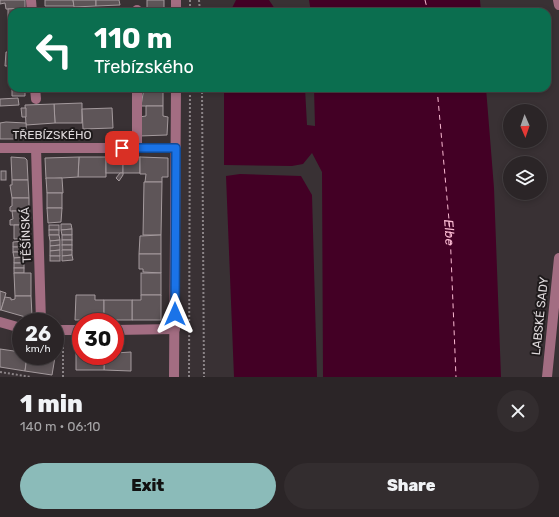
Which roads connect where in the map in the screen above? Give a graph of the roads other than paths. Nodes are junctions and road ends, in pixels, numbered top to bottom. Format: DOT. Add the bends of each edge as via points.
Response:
graph roads {
  1 [pos="558,0"];
  2 [pos="559,5"];
  3 [pos="35,92"];
  4 [pos="137,92"];
  5 [pos="176,92"];
  6 [pos="36,100"];
  7 [pos="0,148"];
  8 [pos="36,148"];
  9 [pos="137,148"];
  10 [pos="176,148"];
  11 [pos="559,258"];
  12 [pos="41,313"];
  13 [pos="0,322"];
  14 [pos="12,325"];
  15 [pos="175,329"];
  16 [pos="124,330"];
  17 [pos="174,377"];
  18 [pos="547,377"];
  1 -- 2 [label="street"];
  3 -- 6 [label="street"];
  4 -- 9 [label="street"];
  5 -- 10 [label="street"];
  7 -- 8 [label="street, TŘEBÍZSKÉHO"];
  8 -- 9 [label="street, TŘEBÍZSKÉHO"];
  8 -- 12 [label="street, TĚŠÍNSKÁ"];
  9 -- 10 [label="street, TŘEBÍZSKÉHO"];
  10 -- 15 [label="street"];
  11 -- 18 [label="street, LABSKÉ SADY"];
  13 -- 14 [label="street"];
  15 -- 16 [label="street"];
  15 -- 17 [label="street"];
}
